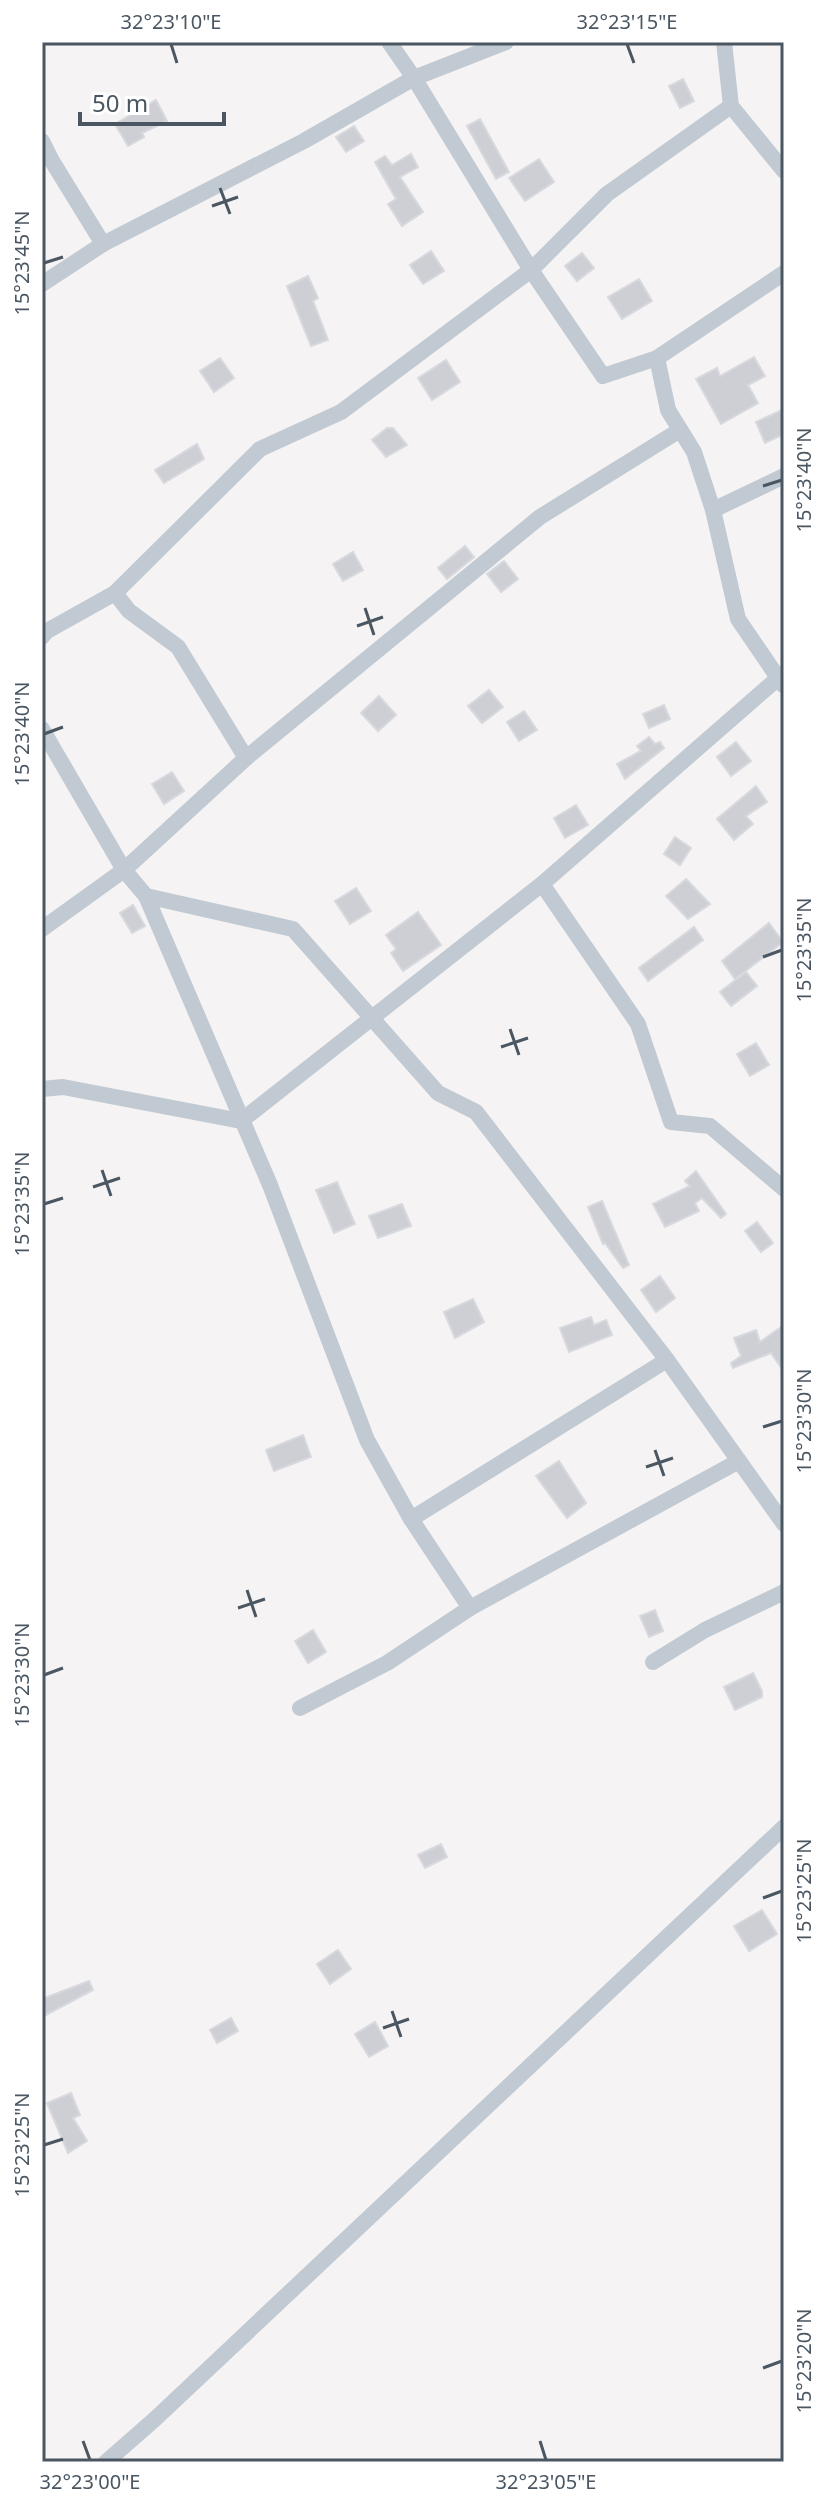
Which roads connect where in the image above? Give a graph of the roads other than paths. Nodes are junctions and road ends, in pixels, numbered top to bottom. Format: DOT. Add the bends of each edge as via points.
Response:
graph roads {
  1 [pos="389,42"];
  2 [pos="506,42"];
  3 [pos="724,42"];
  4 [pos="414,78"];
  5 [pos="731,106"];
  6 [pos="42,141"];
  7 [pos="784,171"];
  8 [pos="103,244"];
  9 [pos="531,270"];
  10 [pos="784,273"];
  11 [pos="42,284"];
  12 [pos="657,358"];
  13 [pos="680,430"];
  14 [pos="784,476"];
  15 [pos="713,510"];
  16 [pos="115,593"];
  17 [pos="42,637"];
  18 [pos="782,679"];
  19 [pos="42,729"];
  20 [pos="246,758"];
  21 [pos="124,870"];
  22 [pos="542,884"];
  23 [pos="146,896"];
  24 [pos="42,929"];
  25 [pos="371,1018"];
  26 [pos="42,1089"];
  27 [pos="241,1121"];
  28 [pos="784,1189"];
  29 [pos="667,1360"];
  30 [pos="739,1461"];
  31 [pos="411,1519"];
  32 [pos="784,1524"];
  33 [pos="784,1592"];
  34 [pos="470,1608"];
  35 [pos="653,1662"];
  36 [pos="300,1708"];
  37 [pos="784,1827"];
  38 [pos="106,2462"];
  1 -- 4 [label="street"];
  2 -- 4 [label="street"];
  3 -- 5 [label="street"];
  4 -- 8 [label="street"];
  4 -- 9 [label="street"];
  5 -- 7 [label="street"];
  5 -- 9 [label="street" via="607,194"];
  6 -- 8 [label="street"];
  8 -- 11 [label="street"];
  9 -- 12 [label="street" via="603,376"];
  9 -- 16 [label="street" via="341,412 260,449"];
  10 -- 12 [label="street"];
  12 -- 13 [label="street" via="668,410"];
  13 -- 15 [label="street" via="694,452"];
  13 -- 20 [label="street" via="540,517"];
  14 -- 15 [label="street"];
  15 -- 18 [label="street" via="738,619"];
  16 -- 17 [label="street"];
  16 -- 20 [label="street" via="129,611 178,647"];
  18 -- 22 [label="street"];
  19 -- 21 [label="street"];
  20 -- 21 [label="street"];
  21 -- 23 [label="street"];
  21 -- 24 [label="street"];
  22 -- 25 [label="street"];
  22 -- 28 [label="street" via="638,1024 671,1122 710,1126"];
  23 -- 25 [label="street" via="293,929"];
  23 -- 27 [label="street"];
  25 -- 27 [label="street"];
  25 -- 29 [label="street" via="438,1093 476,1112"];
  26 -- 27 [label="street" via="63,1087"];
  27 -- 31 [label="street" via="367,1440"];
  29 -- 30 [label="street"];
  29 -- 31 [label="street"];
  30 -- 32 [label="street"];
  30 -- 34 [label="street"];
  31 -- 34 [label="street"];
  33 -- 35 [label="street"];
  34 -- 36 [label="street" via="387,1663"];
  37 -- 38 [label="street"];
}
